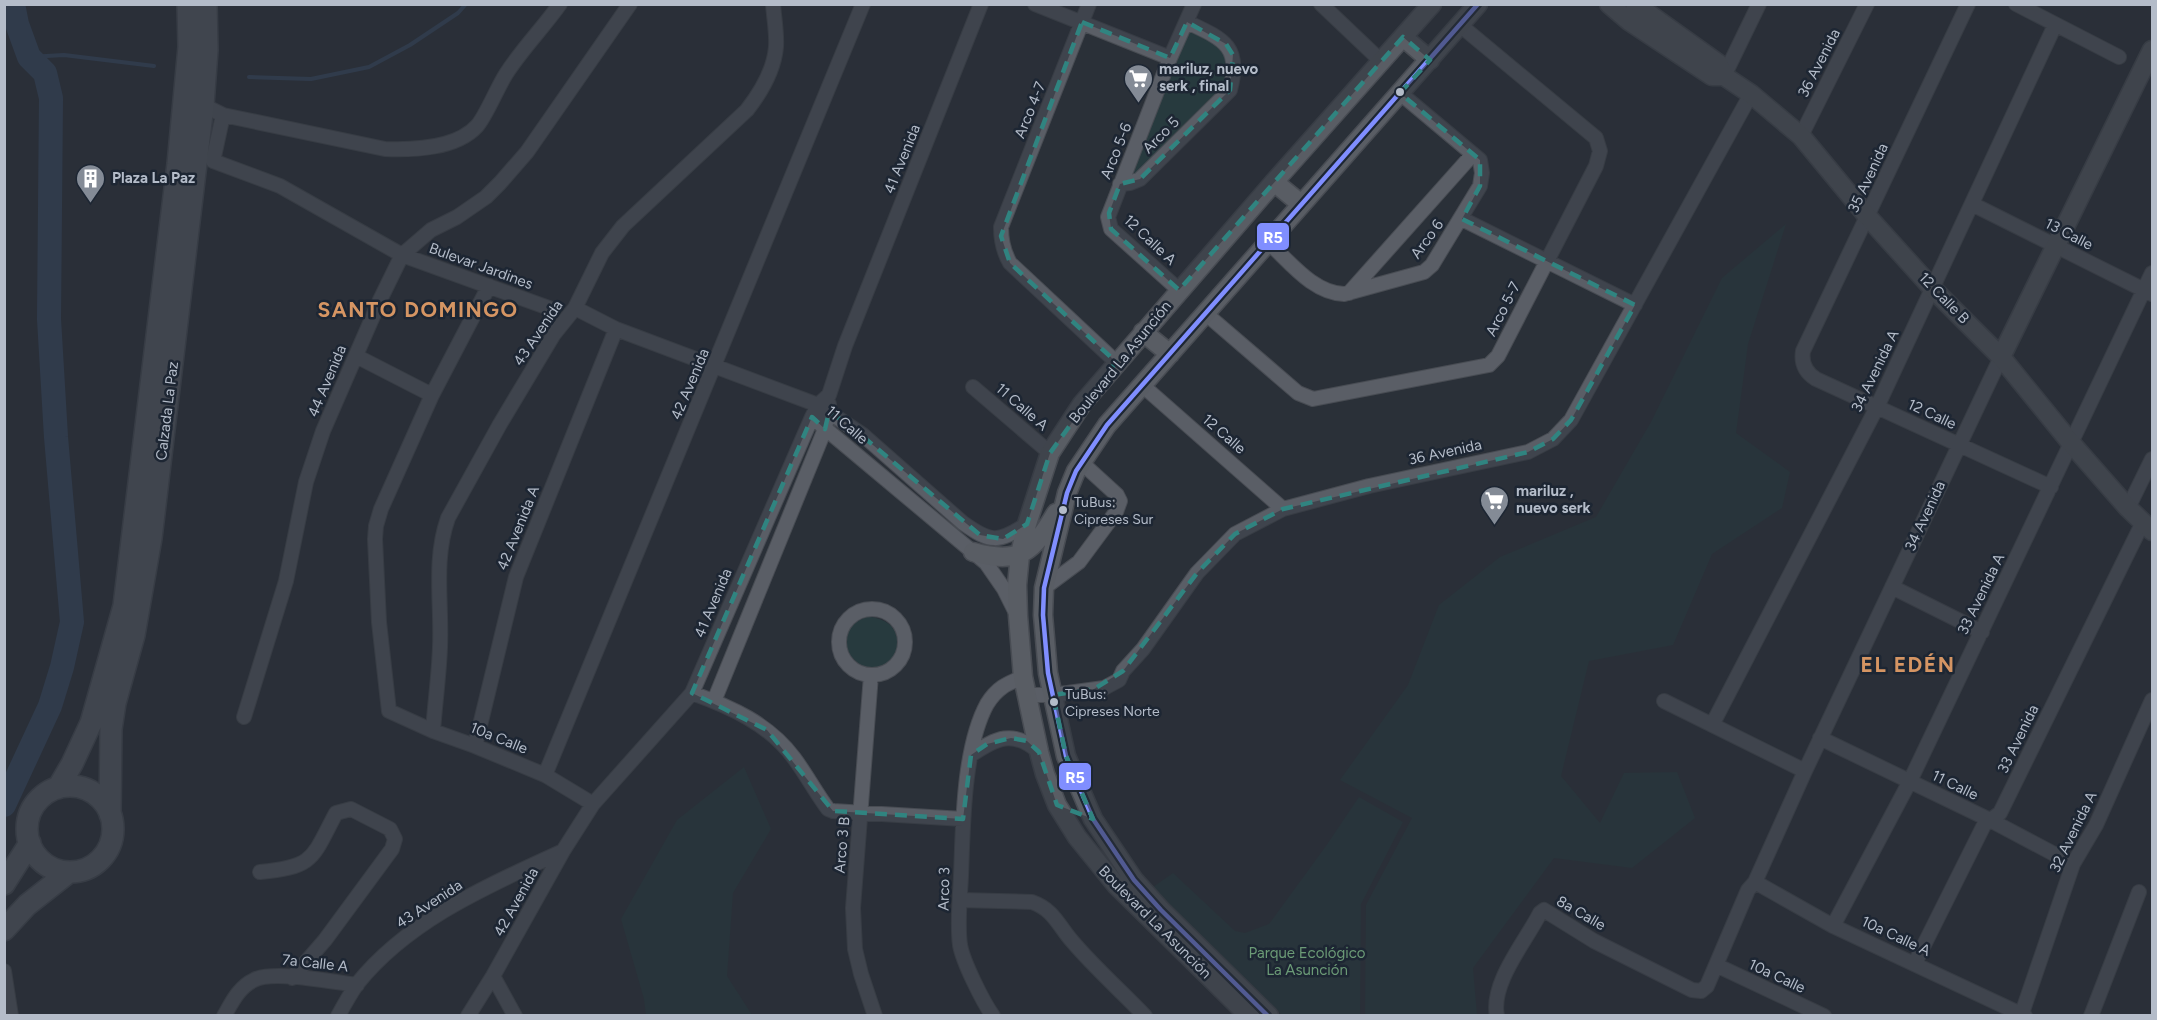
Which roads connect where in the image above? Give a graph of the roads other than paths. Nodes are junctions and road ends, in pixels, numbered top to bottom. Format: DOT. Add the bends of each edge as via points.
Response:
graph roads {
  1 [pos="188,4"];
  2 [pos="206,4"];
  3 [pos="560,4"];
  4 [pos="630,4"];
  5 [pos="773,4"];
  6 [pos="863,4"];
  7 [pos="981,4"];
  8 [pos="1035,4"];
  9 [pos="1089,4"];
  10 [pos="1194,4"];
  11 [pos="1321,4"];
  12 [pos="1432,4"];
  13 [pos="1478,4"];
  14 [pos="1609,4"];
  15 [pos="1635,4"];
  16 [pos="1760,4"];
  17 [pos="1867,4"];
  18 [pos="1968,4"];
  19 [pos="2016,4"];
  20 [pos="1082,22"];
  21 [pos="1187,22"];
  22 [pos="1460,25"];
  23 [pos="2055,25"];
  24 [pos="1403,37"];
  25 [pos="2119,57"];
  26 [pos="1170,58"];
  27 [pos="1381,60"];
  28 [pos="1430,60"];
  29 [pos="2150,60"];
  30 [pos="1724,76"];
  31 [pos="1400,93"];
  32 [pos="1750,94"];
  33 [pos="203,105"];
  34 [pos="223,115"];
  35 [pos="1802,136"];
  36 [pos="1473,154"];
  37 [pos="1274,182"];
  38 [pos="1120,184"];
  39 [pos="1301,204"];
  40 [pos="1972,204"];
  41 [pos="1110,209"];
  42 [pos="1869,216"];
  43 [pos="1462,219"];
  44 [pos="1268,242"];
  45 [pos="2056,246"];
  46 [pos="402,255"];
  47 [pos="1546,262"];
  48 [pos="2152,273"];
  49 [pos="489,286"];
  50 [pos="1933,289"];
  51 [pos="1179,290"];
  52 [pos="1349,292"];
  53 [pos="2149,292"];
  54 [pos="1635,305"];
  55 [pos="549,308"];
  56 [pos="576,308"];
  57 [pos="1205,313"];
  58 [pos="616,329"];
  59 [pos="1143,332"];
  60 [pos="1170,354"];
  61 [pos="356,356"];
  62 [pos="2001,357"];
  63 [pos="1116,362"];
  64 [pos="715,367"];
  65 [pos="1804,367"];
  66 [pos="1142,385"];
  67 [pos="973,387"];
  68 [pos="432,395"];
  69 [pos="1877,407"];
  70 [pos="820,411"];
  71 [pos="825,429"];
  72 [pos="2071,443"];
  73 [pos="1959,445"];
  74 [pos="1050,453"];
  75 [pos="2152,459"];
  76 [pos="1082,463"];
  77 [pos="2051,487"];
  78 [pos="1067,493"];
  79 [pos="2128,507"];
  80 [pos="1283,509"];
  81 [pos="1027,524"];
  82 [pos="2148,527"];
  83 [pos="973,552"];
  84 [pos="1020,554"];
  85 [pos="1892,587"];
  86 [pos="1044,588"];
  87 [pos="1018,616"];
  88 [pos="1982,632"];
  89 [pos="871,675"];
  90 [pos="1024,686"];
  91 [pos="692,693"];
  92 [pos="1053,695"];
  93 [pos="2152,700"];
  94 [pos="714,701"];
  95 [pos="1664,701"];
  96 [pos="244,717"];
  97 [pos="1712,725"];
  98 [pos="433,731"];
  99 [pos="1820,738"];
  100 [pos="476,746"];
  101 [pos="1039,752"];
  102 [pos="971,755"];
  103 [pos="1805,771"];
  104 [pos="545,775"];
  105 [pos="1910,781"];
  106 [pos="58,788"];
  107 [pos="593,804"];
  108 [pos="1057,805"];
  109 [pos="861,812"];
  110 [pos="110,814"];
  111 [pos="963,819"];
  112 [pos="1093,819"];
  113 [pos="1990,820"];
  114 [pos="30,843"];
  115 [pos="563,851"];
  116 [pos="2073,864"];
  117 [pos="69,872"];
  118 [pos="260,872"];
  119 [pos="1755,882"];
  120 [pos="4,884"];
  121 [pos="2139,892"];
  122 [pos="960,900"];
  123 [pos="1833,926"];
  124 [pos="4,930"];
  125 [pos="1915,963"];
  126 [pos="1716,965"];
  127 [pos="4,971"];
  128 [pos="493,976"];
  129 [pos="292,978"];
  130 [pos="357,984"];
  131 [pos="1707,986"];
  132 [pos="2023,1015"];
  133 [pos="11,1016"];
  134 [pos="224,1016"];
  135 [pos="338,1016"];
  136 [pos="468,1016"];
  137 [pos="515,1016"];
  138 [pos="875,1016"];
  139 [pos="993,1016"];
  140 [pos="1145,1016"];
  141 [pos="1250,1016"];
  142 [pos="1269,1016"];
  143 [pos="1497,1016"];
  144 [pos="1824,1016"];
  145 [pos="2091,1016"];
  1 -- 106 [label="main road, Calzada La Paz" via="189,47 178,164 124,606 91,723"];
  2 -- 33 [label="main road, Calzada La Paz"];
  3 -- 34 [label="street" via="506,73 478,125 468,134 439,146 386,148"];
  4 -- 46 [label="street, 44 Avenida" via="527,152 500,183"];
  5 -- 56 [label="street, 43 Avenida" via="773,64 757,96 747,110 623,226 602,254"];
  6 -- 64 [label="street, 42 Avenida"];
  7 -- 70 [label="street, 41 Avenida"];
  8 -- 20 [label="street"];
  9 -- 20 [label="street, Arco 4-7"];
  10 -- 21 [label="street, Arco 5-6"];
  11 -- 27 [label="street"];
  12 -- 24 [label="main road, Boulevard La Asunción"];
  13 -- 22 [label="main road, Boulevard La Asunción"];
  14 -- 30 [label="main road, 12 Calle B" via="1712,76"];
  15 -- 30 [label="main road, 12 Calle B" via="1719,64"];
  16 -- 30 [label="street"];
  17 -- 35 [label="street, 36 Avenida"];
  18 -- 42 [label="street, 35 Avenida"];
  19 -- 23 [label="street"];
  20 -- 26 [label="street"];
  20 -- 63 [label="street, Arco 4-7" via="1001,227 1002,246 1010,263"];
  21 -- 26 [label="street, Arco 5-6"];
  21 -- 38 [label="street, Arco 5" via="1213,34 1230,49 1234,74 1230,90 1140,179"];
  22 -- 28 [label="main road, Boulevard La Asunción"];
  22 -- 47 [label="street, Arco 5-7" via="1596,138 1600,151 1596,166"];
  23 -- 25 [label="street"];
  23 -- 40 [label="street, 34 Avenida A"];
  24 -- 27 [label="main road, Boulevard La Asunción"];
  24 -- 28 [label="main road"];
  26 -- 38 [label="street, Arco 5-6"];
  27 -- 37 [label="main road, Boulevard La Asunción"];
  28 -- 31 [label="main road, Boulevard La Asunción"];
  29 -- 45 [label="main road, 34 Avenida"];
  30 -- 32 [label="main road, 12 Calle B"];
  31 -- 36 [label="street"];
  31 -- 39 [label="main road, Boulevard La Asunción"];
  32 -- 35 [label="main road, 12 Calle B"];
  32 -- 54 [label="street, 36 Avenida"];
  33 -- 34 [label="street"];
  33 -- 110 [label="main road, Calzada La Paz" via="151,538 134,635 111,729"];
  34 -- 46 [label="street, Bulevar Jardines" via="213,161 280,186"];
  35 -- 42 [label="main road, 12 Calle B"];
  36 -- 43 [label="street, Arco 6" via="1480,159 1480,186"];
  36 -- 52 [label="street"];
  37 -- 39 [label="main road"];
  37 -- 51 [label="main road, Boulevard La Asunción"];
  38 -- 41 [label="street, Arco 5-6"];
  39 -- 44 [label="main road, Boulevard La Asunción"];
  40 -- 45 [label="street, 13 Calle"];
  40 -- 50 [label="street, 34 Avenida A"];
  41 -- 51 [label="street, 12 Calle A" via="1111,230"];
  42 -- 50 [label="main road, 12 Calle B"];
  42 -- 65 [label="street, 35 Avenida" via="1803,351"];
  43 -- 47 [label="street"];
  43 -- 52 [label="street, Arco 6" via="1424,272"];
  44 -- 52 [label="street, Arco 6" via="1320,289"];
  44 -- 57 [label="main road, Boulevard La Asunción"];
  45 -- 53 [label="street, 13 Calle"];
  45 -- 62 [label="main road, 34 Avenida"];
  46 -- 49 [label="street, Bulevar Jardines"];
  46 -- 61 [label="street, 44 Avenida"];
  47 -- 54 [label="street"];
  47 -- 57 [label="street, Arco 5-7" via="1498,356 1489,365 1330,397 1313,399 1298,393"];
  48 -- 53 [label="street, 33 Avenida A"];
  49 -- 55 [label="street, Bulevar Jardines"];
  49 -- 68 [label="street"];
  50 -- 62 [label="main road, 12 Calle B"];
  50 -- 69 [label="street, 34 Avenida A"];
  51 -- 59 [label="main road, Boulevard La Asunción"];
  53 -- 72 [label="street, 33 Avenida A"];
  54 -- 80 [label="street, 36 Avenida" via="1572,420 1553,439 1528,452 1390,481"];
  56 -- 58 [label="street"];
  56 -- 98 [label="street, 43 Avenida" via="554,334 500,424 442,533 438,581 440,647"];
  57 -- 60 [label="main road, Boulevard La Asunción"];
  58 -- 64 [label="street"];
  58 -- 100 [label="street, 42 Avenida A" via="516,577"];
  59 -- 60 [label="main road"];
  59 -- 63 [label="main road, Boulevard La Asunción"];
  60 -- 66 [label="main road, Boulevard La Asunción"];
  61 -- 68 [label="street"];
  61 -- 96 [label="street, 44 Avenida" via="323,431 306,482 286,581"];
  62 -- 72 [label="main road, 12 Calle B"];
  62 -- 73 [label="street, 34 Avenida"];
  63 -- 74 [label="main road, Boulevard La Asunción"];
  64 -- 70 [label="street, 11 Calle"];
  64 -- 104 [label="street, 42 Avenida"];
  65 -- 69 [label="street, 12 Calle" via="1816,379"];
  66 -- 76 [label="main road, Boulevard La Asunción" via="1107,425"];
  66 -- 80 [label="street, 12 Calle"];
  67 -- 74 [label="street, 11 Calle A"];
  68 -- 98 [label="street, 10a Calle" via="376,526 379,622 389,711"];
  69 -- 73 [label="street, 12 Calle"];
  69 -- 97 [label="street, 34 Avenida A"];
  70 -- 71 [label="street, 11 Calle"];
  70 -- 81 [label="street, 11 Calle" via="863,435 980,535 1003,539"];
  70 -- 91 [label="street, 41 Avenida"];
  71 -- 83 [label="street, 11 Calle"];
  71 -- 94 [label="street"];
  72 -- 77 [label="street, 33 Avenida A"];
  72 -- 79 [label="main road, 12 Calle B"];
  73 -- 77 [label="street, 12 Calle"];
  73 -- 85 [label="street, 34 Avenida"];
  74 -- 81 [label="main road, Boulevard La Asunción"];
  75 -- 79 [label="street"];
  76 -- 78 [label="main road, Boulevard La Asunción"];
  76 -- 86 [label="street" via="1120,501 1079,562"];
  77 -- 88 [label="street, 33 Avenida A"];
  78 -- 84 [label="main road" via="1043,535"];
  78 -- 86 [label="main road, Boulevard La Asunción"];
  79 -- 82 [label="main road, 12 Calle B"];
  80 -- 92 [label="street, 36 Avenida" via="1235,534 1197,573 1123,671 1105,678 1094,689"];
  81 -- 84 [label="main road, Boulevard La Asunción"];
  82 -- 113 [label="street, 33 Avenida" via="2000,813"];
  83 -- 84 [label="main road" via="1002,558"];
  83 -- 87 [label="street, 11 Calle" via="998,580"];
  84 -- 87 [label="main road, Boulevard La Asunción"];
  85 -- 88 [label="street"];
  85 -- 99 [label="street, 34 Avenida"];
  86 -- 92 [label="main road, Boulevard La Asunción" via="1045,645"];
  87 -- 90 [label="main road, Boulevard La Asunción"];
  88 -- 105 [label="street, 33 Avenida A"];
  89 -- 89 [label="street" via="891,669 905,642 898,622 881,610 870,609 849,618 839,637 839,648 850,667"];
  89 -- 109 [label="street, Arco 3 B"];
  90 -- 92 [label="street"];
  90 -- 101 [label="main road, Boulevard La Asunción"];
  90 -- 102 [label="street, Arco 3" via="1001,686 987,704"];
  91 -- 94 [label="street"];
  91 -- 107 [label="street, 41 Avenida"];
  92 -- 112 [label="main road, Boulevard La Asunción" via="1066,756"];
  93 -- 116 [label="street, 32 Avenida A" via="2096,825"];
  94 -- 109 [label="street" via="767,730 793,756 828,809"];
  95 -- 97 [label="street"];
  97 -- 103 [label="street"];
  98 -- 100 [label="street, 10a Calle"];
  99 -- 103 [label="street, 34 Avenida"];
  99 -- 105 [label="street, 11 Calle"];
  100 -- 104 [label="street, 10a Calle"];
  101 -- 102 [label="street" via="1027,741 1011,738 987,744"];
  101 -- 108 [label="main road, Boulevard La Asunción"];
  102 -- 111 [label="street, Arco 3"];
  103 -- 119 [label="street, 34 Avenida"];
  104 -- 107 [label="street, 10a Calle"];
  105 -- 113 [label="street, 11 Calle"];
  105 -- 123 [label="street, 33 Avenida A"];
  106 -- 110 [label="main road" via="71,786 91,792"];
  106 -- 114 [label="main road" via="40,799 33,809 28,820"];
  107 -- 115 [label="street, 42 Avenida"];
  108 -- 112 [label="main road"];
  108 -- 141 [label="main road, Boulevard La Asunción" via="1116,885"];
  109 -- 111 [label="street"];
  109 -- 138 [label="street, Arco 3 B" via="853,908 855,949"];
  110 -- 117 [label="main road" via="113,826 108,851 89,868"];
  111 -- 122 [label="street, Arco 3"];
  112 -- 142 [label="main road, Boulevard La Asunción" via="1134,880"];
  113 -- 116 [label="street, 11 Calle"];
  113 -- 125 [label="street, 33 Avenida"];
  114 -- 117 [label="main road" via="45,864"];
  114 -- 120 [label="main road"];
  115 -- 128 [label="street, 42 Avenida"];
  115 -- 130 [label="street, 43 Avenida" via="439,913 392,949"];
  116 -- 132 [label="street, 32 Avenida A"];
  117 -- 124 [label="main road" via="27,905"];
  118 -- 129 [label="street" via="288,869 310,858 336,813 342,810 351,809 390,830 395,839 392,849 332,931"];
  119 -- 123 [label="street, 10a Calle A"];
  119 -- 126 [label="street, 34 Avenida"];
  121 -- 145 [label="street"];
  122 -- 139 [label="street, Arco 3" via="960,946"];
  122 -- 140 [label="street" via="1032,902 1042,906"];
  123 -- 125 [label="street, 10a Calle A"];
  125 -- 132 [label="street, 10a Calle A"];
  126 -- 131 [label="street, 34 Avenida"];
  126 -- 144 [label="street, 10a Calle"];
  127 -- 133 [label="street"];
  128 -- 136 [label="street, 42 Avenida"];
  128 -- 137 [label="street"];
  129 -- 130 [label="street, 7a Calle A"];
  129 -- 134 [label="street, 7a Calle A" via="260,976 251,981 239,991"];
  130 -- 135 [label="street, 43 Avenida"];
  131 -- 143 [label="street, 8a Calle" via="1701,991 1692,990 1594,941 1544,910 1496,994"];
}
